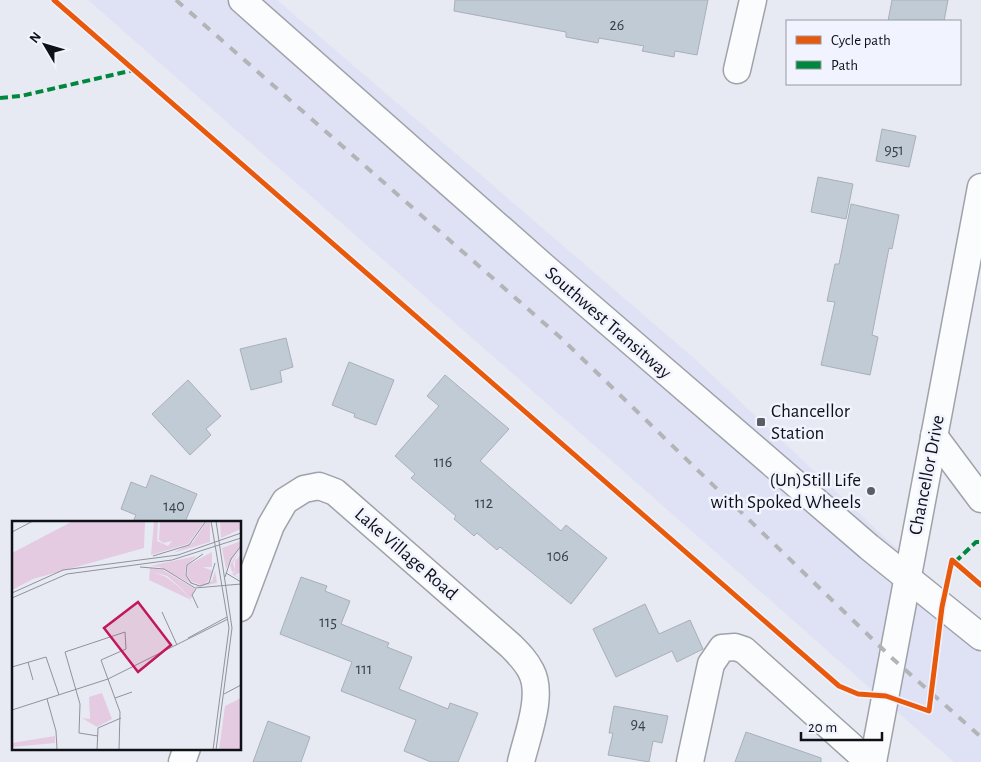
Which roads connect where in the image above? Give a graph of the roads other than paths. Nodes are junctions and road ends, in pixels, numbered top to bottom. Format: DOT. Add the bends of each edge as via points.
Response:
graph roads {
  1 [pos="242,0"];
  2 [pos="753,0"];
  3 [pos="737,70"];
  4 [pos="981,188"];
  5 [pos="934,436"];
  6 [pos="981,499"];
  7 [pos="907,579"];
  8 [pos="241,605"];
  9 [pos="981,637"];
  10 [pos="186,750"];
  11 [pos="182,762"];
  12 [pos="521,762"];
  13 [pos="690,762"];
  14 [pos="869,762"];
  15 [pos="873,762"];
  1 -- 7 [label="street, Southwest Transitway" via="542,265"];
  2 -- 3 [label="street"];
  4 -- 5 [label="street, Chancellor Drive"];
  5 -- 6 [label="street"];
  5 -- 7 [label="street, Chancellor Drive"];
  7 -- 9 [label="street, Southwest Transitway"];
  7 -- 15 [label="street, Chancellor Drive"];
  8 -- 12 [label="street, Lake Village Road" via="272,525 285,501 304,489 320,486 335,492 524,660 532,672 536,702"];
  10 -- 11 [label="street"];
  13 -- 14 [label="street" via="711,664 722,648 735,647 744,650"];
}
